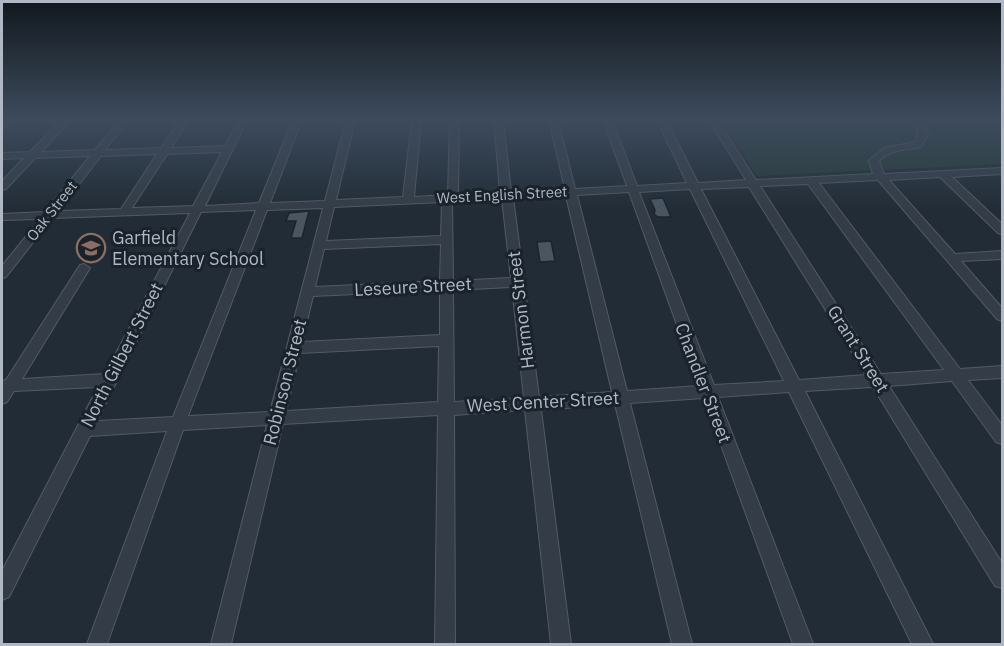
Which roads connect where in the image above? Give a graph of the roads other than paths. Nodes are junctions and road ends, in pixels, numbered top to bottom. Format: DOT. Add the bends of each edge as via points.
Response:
graph roads {
  1 [pos="37,150"];
  2 [pos="100,150"];
  3 [pos="190,150"];
  4 [pos="226,150"];
  5 [pos="285,150"];
  6 [pos="342,150"];
  7 [pos="413,150"];
  8 [pos="452,150"];
  9 [pos="501,150"];
  10 [pos="560,150"];
  11 [pos="618,150"];
  12 [pos="676,150"];
  13 [pos="732,150"];
  14 [pos="891,150"];
  15 [pos="162,151"];
  16 [pos="98,153"];
  17 [pos="32,155"];
  18 [pos="2,156"];
  19 [pos="1002,171"];
  20 [pos="943,174"];
  21 [pos="878,177"];
  22 [pos="811,180"];
  23 [pos="752,182"];
  24 [pos="693,185"];
  25 [pos="2,187"];
  26 [pos="631,188"];
  27 [pos="569,191"];
  28 [pos="506,194"];
  29 [pos="450,198"];
  30 [pos="408,200"];
  31 [pos="329,204"];
  32 [pos="264,206"];
  33 [pos="196,208"];
  34 [pos="123,212"];
  35 [pos="49,215"];
  36 [pos="2,217"];
  37 [pos="1002,230"];
  38 [pos="447,240"];
  39 [pos="319,245"];
  40 [pos="1002,255"];
  41 [pos="950,258"];
  42 [pos="84,268"];
  43 [pos="2,274"];
  44 [pos="518,282"];
  45 [pos="447,286"];
  46 [pos="308,292"];
  47 [pos="1002,316"];
  48 [pos="448,340"];
  49 [pos="294,348"];
  50 [pos="1002,372"];
  51 [pos="956,376"];
  52 [pos="109,380"];
  53 [pos="878,381"];
  54 [pos="792,386"];
  55 [pos="4,390"];
  56 [pos="707,392"];
  57 [pos="619,398"];
  58 [pos="532,403"];
  59 [pos="448,407"];
  60 [pos="276,418"];
  61 [pos="178,423"];
  62 [pos="84,429"];
  63 [pos="1002,437"];
  64 [pos="1002,579"];
  65 [pos="2,590"];
  66 [pos="97,645"];
  67 [pos="221,645"];
  68 [pos="445,645"];
  69 [pos="561,645"];
  70 [pos="682,645"];
  71 [pos="803,645"];
  72 [pos="923,645"];
  1 -- 17 [label="street"];
  2 -- 16 [label="street, Oak Street"];
  3 -- 15 [label="street"];
  4 -- 33 [label="street, North Gilbert Street"];
  5 -- 32 [label="street"];
  6 -- 31 [label="street, Robinson Street"];
  7 -- 30 [label="street"];
  8 -- 29 [label="street"];
  9 -- 28 [label="street, Harmon Street"];
  10 -- 27 [label="street"];
  11 -- 26 [label="street, Chandler Street"];
  12 -- 24 [label="street"];
  13 -- 23 [label="street, Grant Street"];
  14 -- 21 [label="street" via="878,155 873,165"];
  15 -- 16 [label="street"];
  15 -- 34 [label="street"];
  16 -- 17 [label="street"];
  16 -- 35 [label="street, Oak Street"];
  17 -- 18 [label="street"];
  17 -- 25 [label="street"];
  19 -- 20 [label="street, West English Street"];
  20 -- 21 [label="street, West English Street"];
  20 -- 37 [label="street"];
  21 -- 22 [label="street, West English Street"];
  21 -- 41 [label="street"];
  22 -- 23 [label="street, West English Street"];
  22 -- 51 [label="street"];
  23 -- 24 [label="street, West English Street"];
  23 -- 53 [label="street, Grant Street"];
  24 -- 26 [label="street, West English Street"];
  24 -- 54 [label="street"];
  26 -- 27 [label="street, West English Street"];
  26 -- 56 [label="street, Chandler Street"];
  27 -- 28 [label="street, West English Street"];
  27 -- 57 [label="street"];
  28 -- 29 [label="street, West English Street"];
  28 -- 44 [label="street, Harmon Street"];
  29 -- 30 [label="street, West English Street"];
  29 -- 38 [label="street"];
  30 -- 31 [label="street, West English Street"];
  31 -- 32 [label="street, West English Street"];
  31 -- 39 [label="street, Robinson Street"];
  32 -- 33 [label="street, West English Street"];
  32 -- 61 [label="street"];
  33 -- 34 [label="street, West English Street"];
  33 -- 52 [label="street, North Gilbert Street"];
  34 -- 35 [label="street, West English Street"];
  35 -- 36 [label="street, West English Street"];
  35 -- 43 [label="street, Oak Street"];
  38 -- 39 [label="street"];
  38 -- 45 [label="street"];
  39 -- 46 [label="street, Robinson Street"];
  40 -- 41 [label="street"];
  41 -- 47 [label="street"];
  42 -- 55 [label="street"];
  44 -- 45 [label="street, Leseure Street"];
  44 -- 58 [label="street, Harmon Street"];
  45 -- 46 [label="street, Leseure Street"];
  45 -- 48 [label="street"];
  46 -- 49 [label="street, Robinson Street"];
  48 -- 49 [label="street"];
  48 -- 59 [label="street"];
  49 -- 60 [label="street, Robinson Street"];
  50 -- 51 [label="street, West Center Street"];
  51 -- 53 [label="street, West Center Street"];
  51 -- 63 [label="street"];
  52 -- 55 [label="street"];
  52 -- 62 [label="street, North Gilbert Street"];
  53 -- 54 [label="street, West Center Street"];
  53 -- 64 [label="street, Grant Street"];
  54 -- 56 [label="street, West Center Street"];
  54 -- 72 [label="street"];
  56 -- 57 [label="street, West Center Street"];
  56 -- 71 [label="street, Chandler Street"];
  57 -- 58 [label="street, West Center Street"];
  57 -- 70 [label="street"];
  58 -- 59 [label="street, West Center Street"];
  58 -- 69 [label="street, Harmon Street"];
  59 -- 60 [label="street, West Center Street"];
  59 -- 68 [label="street"];
  60 -- 61 [label="street, West Center Street"];
  60 -- 67 [label="street, Robinson Street"];
  61 -- 62 [label="street, West Center Street"];
  61 -- 66 [label="street"];
  62 -- 65 [label="street, North Gilbert Street"];
}
